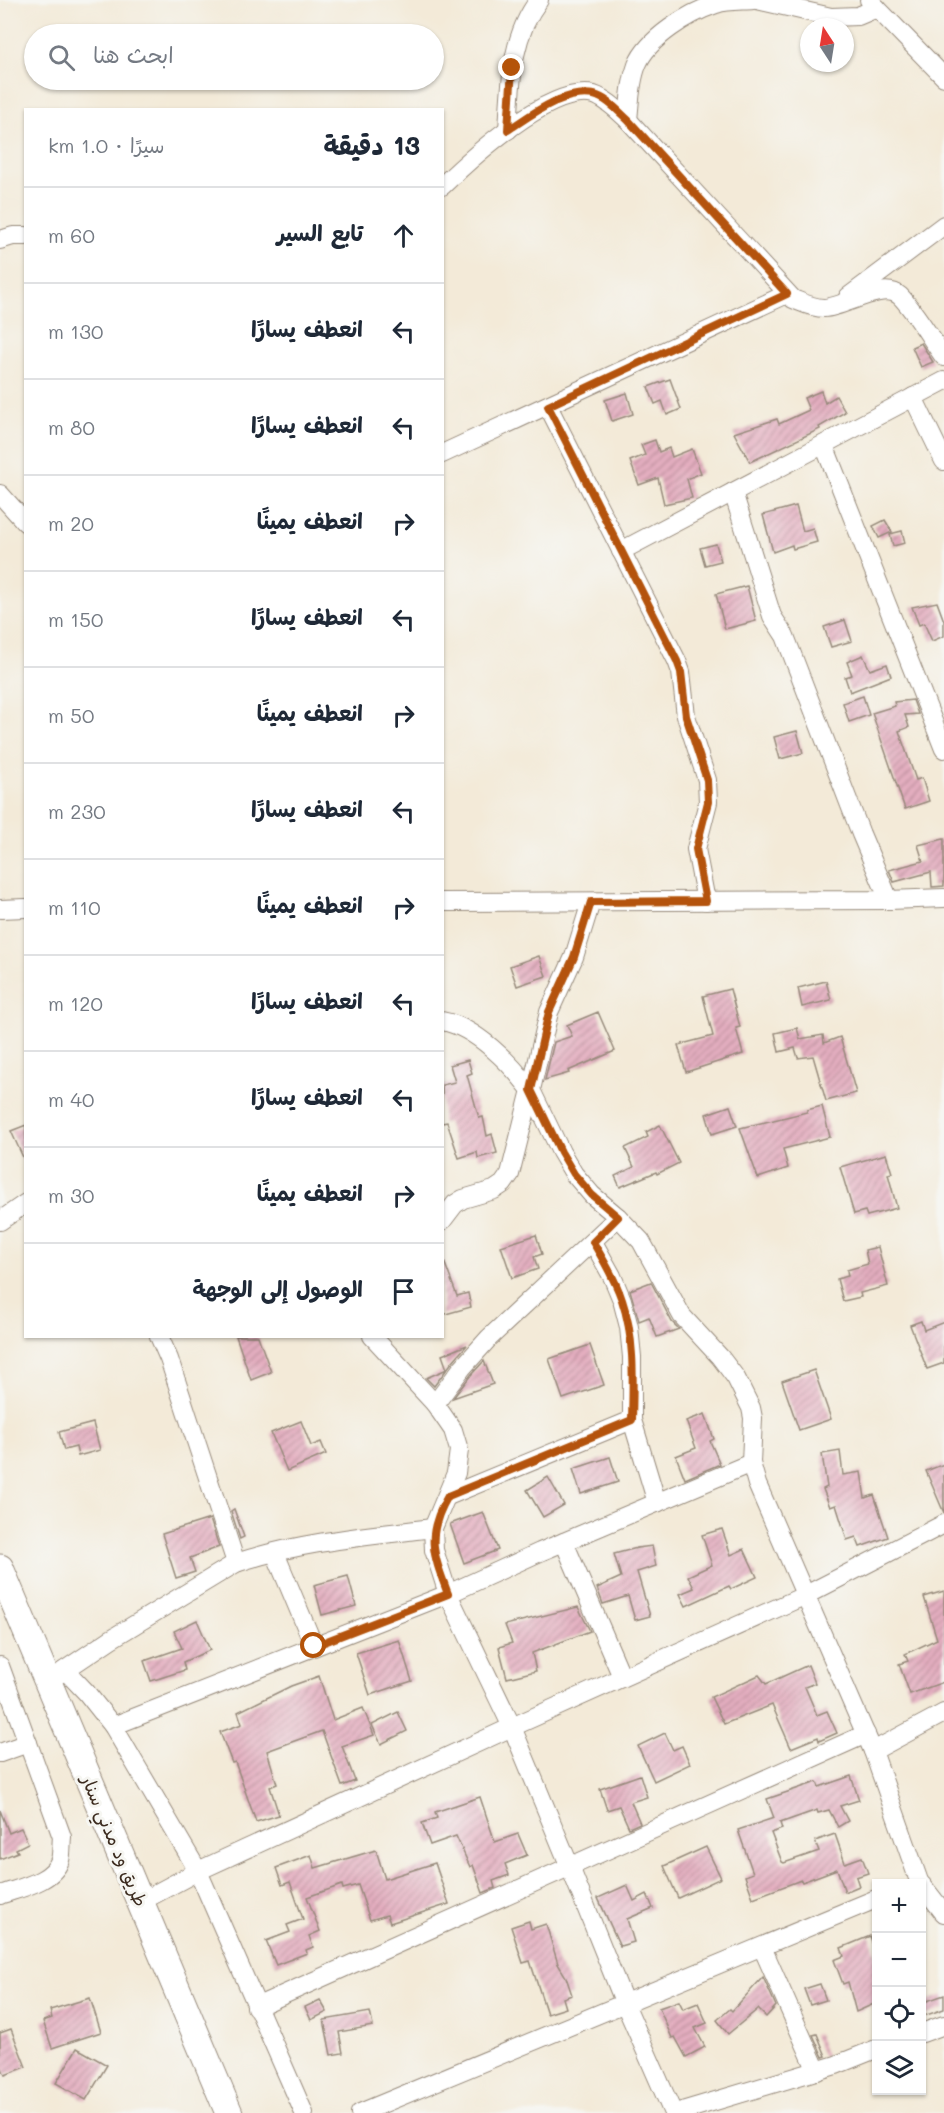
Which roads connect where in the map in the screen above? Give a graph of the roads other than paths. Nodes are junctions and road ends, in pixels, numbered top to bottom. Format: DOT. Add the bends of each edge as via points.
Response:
graph roads {
  1 [pos="539,0"];
  2 [pos="755,0"];
  3 [pos="873,4"];
  4 [pos="944,77"];
  5 [pos="628,120"];
  6 [pos="508,130"];
  7 [pos="444,184"];
  8 [pos="944,225"];
  9 [pos="24,236"];
  10 [pos="0,240"];
  11 [pos="787,294"];
  12 [pos="837,305"];
  13 [pos="944,357"];
  14 [pos="944,381"];
  15 [pos="913,397"];
  16 [pos="548,406"];
  17 [pos="824,445"];
  18 [pos="444,453"];
  19 [pos="944,461"];
  20 [pos="733,492"];
  21 [pos="0,494"];
  22 [pos="24,522"];
  23 [pos="621,551"];
  24 [pos="944,749"];
  25 [pos="944,898"];
  26 [pos="889,900"];
  27 [pos="706,901"];
  28 [pos="444,902"];
  29 [pos="591,902"];
  30 [pos="24,908"];
  31 [pos="0,909"];
  32 [pos="444,1021"];
  33 [pos="531,1090"];
  34 [pos="24,1204"];
  35 [pos="618,1217"];
  36 [pos="444,1218"];
  37 [pos="0,1221"];
  38 [pos="593,1242"];
  39 [pos="160,1338"];
  40 [pos="374,1338"];
  41 [pos="435,1404"];
  42 [pos="632,1420"];
  43 [pos="751,1464"];
  44 [pos="448,1496"];
  45 [pos="657,1503"];
  46 [pos="944,1524"];
  47 [pos="433,1528"];
  48 [pos="564,1542"];
  49 [pos="275,1553"];
  50 [pos="236,1563"];
  51 [pos="0,1568"];
  52 [pos="448,1594"];
  53 [pos="807,1595"];
  54 [pos="314,1646"];
  55 [pos="0,1666"];
  56 [pos="56,1676"];
  57 [pos="622,1677"];
  58 [pos="944,1713"];
  59 [pos="113,1726"];
  60 [pos="512,1727"];
  61 [pos="28,1743"];
  62 [pos="870,1743"];
  63 [pos="0,1754"];
  64 [pos="570,1867"];
  65 [pos="198,1871"];
  66 [pos="917,1879"];
  67 [pos="926,1892"];
  68 [pos="0,1895"];
  69 [pos="872,1901"];
  70 [pos="140,1902"];
  71 [pos="944,1913"];
  72 [pos="762,1947"];
  73 [pos="625,2004"];
  74 [pos="256,2007"];
  75 [pos="944,2025"];
  76 [pos="926,2031"];
  77 [pos="872,2050"];
  78 [pos="816,2071"];
  79 [pos="229,2113"];
  80 [pos="304,2113"];
  81 [pos="360,2113"];
  82 [pos="674,2113"];
  1 -- 6 [label="street" via="518,36"];
  2 -- 3 [label="street" via="831,17 858,16"];
  2 -- 5 [label="street" via="718,3 699,11 649,46 634,74"];
  3 -- 4 [label="street"];
  5 -- 6 [label="street" via="595,95 576,95 548,104"];
  5 -- 11 [label="street"];
  6 -- 7 [label="street"];
  8 -- 12 [label="street"];
  9 -- 10 [label="street"];
  11 -- 12 [label="street" via="808,305"];
  11 -- 16 [label="street"];
  12 -- 13 [label="street" via="880,292 899,295"];
  14 -- 15 [label="street"];
  15 -- 17 [label="street"];
  15 -- 19 [label="street"];
  16 -- 18 [label="street"];
  16 -- 23 [label="street"];
  17 -- 20 [label="street"];
  17 -- 24 [label="street"];
  20 -- 23 [label="street"];
  20 -- 26 [label="street" via="772,616 785,636"];
  21 -- 22 [label="street"];
  23 -- 27 [label="street" via="681,672 686,716 707,780 708,802 696,849"];
  25 -- 26 [label="street"];
  26 -- 27 [label="street"];
  27 -- 29 [label="street"];
  28 -- 29 [label="street"];
  29 -- 33 [label="street" via="574,957 549,1012"];
  30 -- 31 [label="street"];
  32 -- 33 [label="street" via="475,1035"];
  33 -- 35 [label="street" via="574,1174"];
  33 -- 36 [label="street" via="510,1174 494,1190 455,1204"];
  34 -- 37 [label="street"];
  35 -- 38 [label="street"];
  35 -- 43 [label="street" via="641,1242 682,1316 720,1357 747,1397 753,1418"];
  38 -- 41 [label="street" via="489,1338"];
  38 -- 42 [label="street" via="612,1276 629,1327"];
  39 -- 50 [label="street"];
  40 -- 41 [label="street"];
  41 -- 44 [label="street" via="453,1430 459,1450"];
  42 -- 44 [label="street"];
  42 -- 45 [label="street"];
  43 -- 45 [label="street"];
  43 -- 53 [label="street"];
  44 -- 47 [label="street"];
  45 -- 48 [label="street"];
  46 -- 53 [label="street"];
  47 -- 49 [label="street"];
  47 -- 52 [label="street" via="434,1550"];
  48 -- 52 [label="street"];
  48 -- 57 [label="street"];
  49 -- 50 [label="street"];
  49 -- 54 [label="street"];
  50 -- 56 [label="street"];
  51 -- 56 [label="highway, طريق ود مدني سنار"];
  52 -- 54 [label="street"];
  52 -- 60 [label="street"];
  53 -- 57 [label="street"];
  53 -- 62 [label="street"];
  54 -- 59 [label="street"];
  55 -- 61 [label="street"];
  56 -- 59 [label="street" via="86,1692"];
  56 -- 70 [label="highway, طريق ود مدني سنار"];
  57 -- 60 [label="street"];
  58 -- 62 [label="street"];
  59 -- 65 [label="street"];
  60 -- 64 [label="street"];
  60 -- 65 [label="street"];
  61 -- 63 [label="street"];
  61 -- 68 [label="street" via="62,1837 60,1861 38,1882"];
  62 -- 64 [label="street"];
  62 -- 66 [label="street"];
  64 -- 73 [label="street"];
  64 -- 74 [label="street"];
  65 -- 70 [label="street"];
  65 -- 74 [label="street"];
  67 -- 71 [label="street"];
  69 -- 72 [label="street"];
  70 -- 79 [label="highway, طريق ود مدني سنار"];
  72 -- 73 [label="street"];
  72 -- 78 [label="street"];
  73 -- 81 [label="street"];
  73 -- 82 [label="street"];
  74 -- 80 [label="street"];
  75 -- 76 [label="street"];
  77 -- 78 [label="street"];
  78 -- 82 [label="street"];
}
